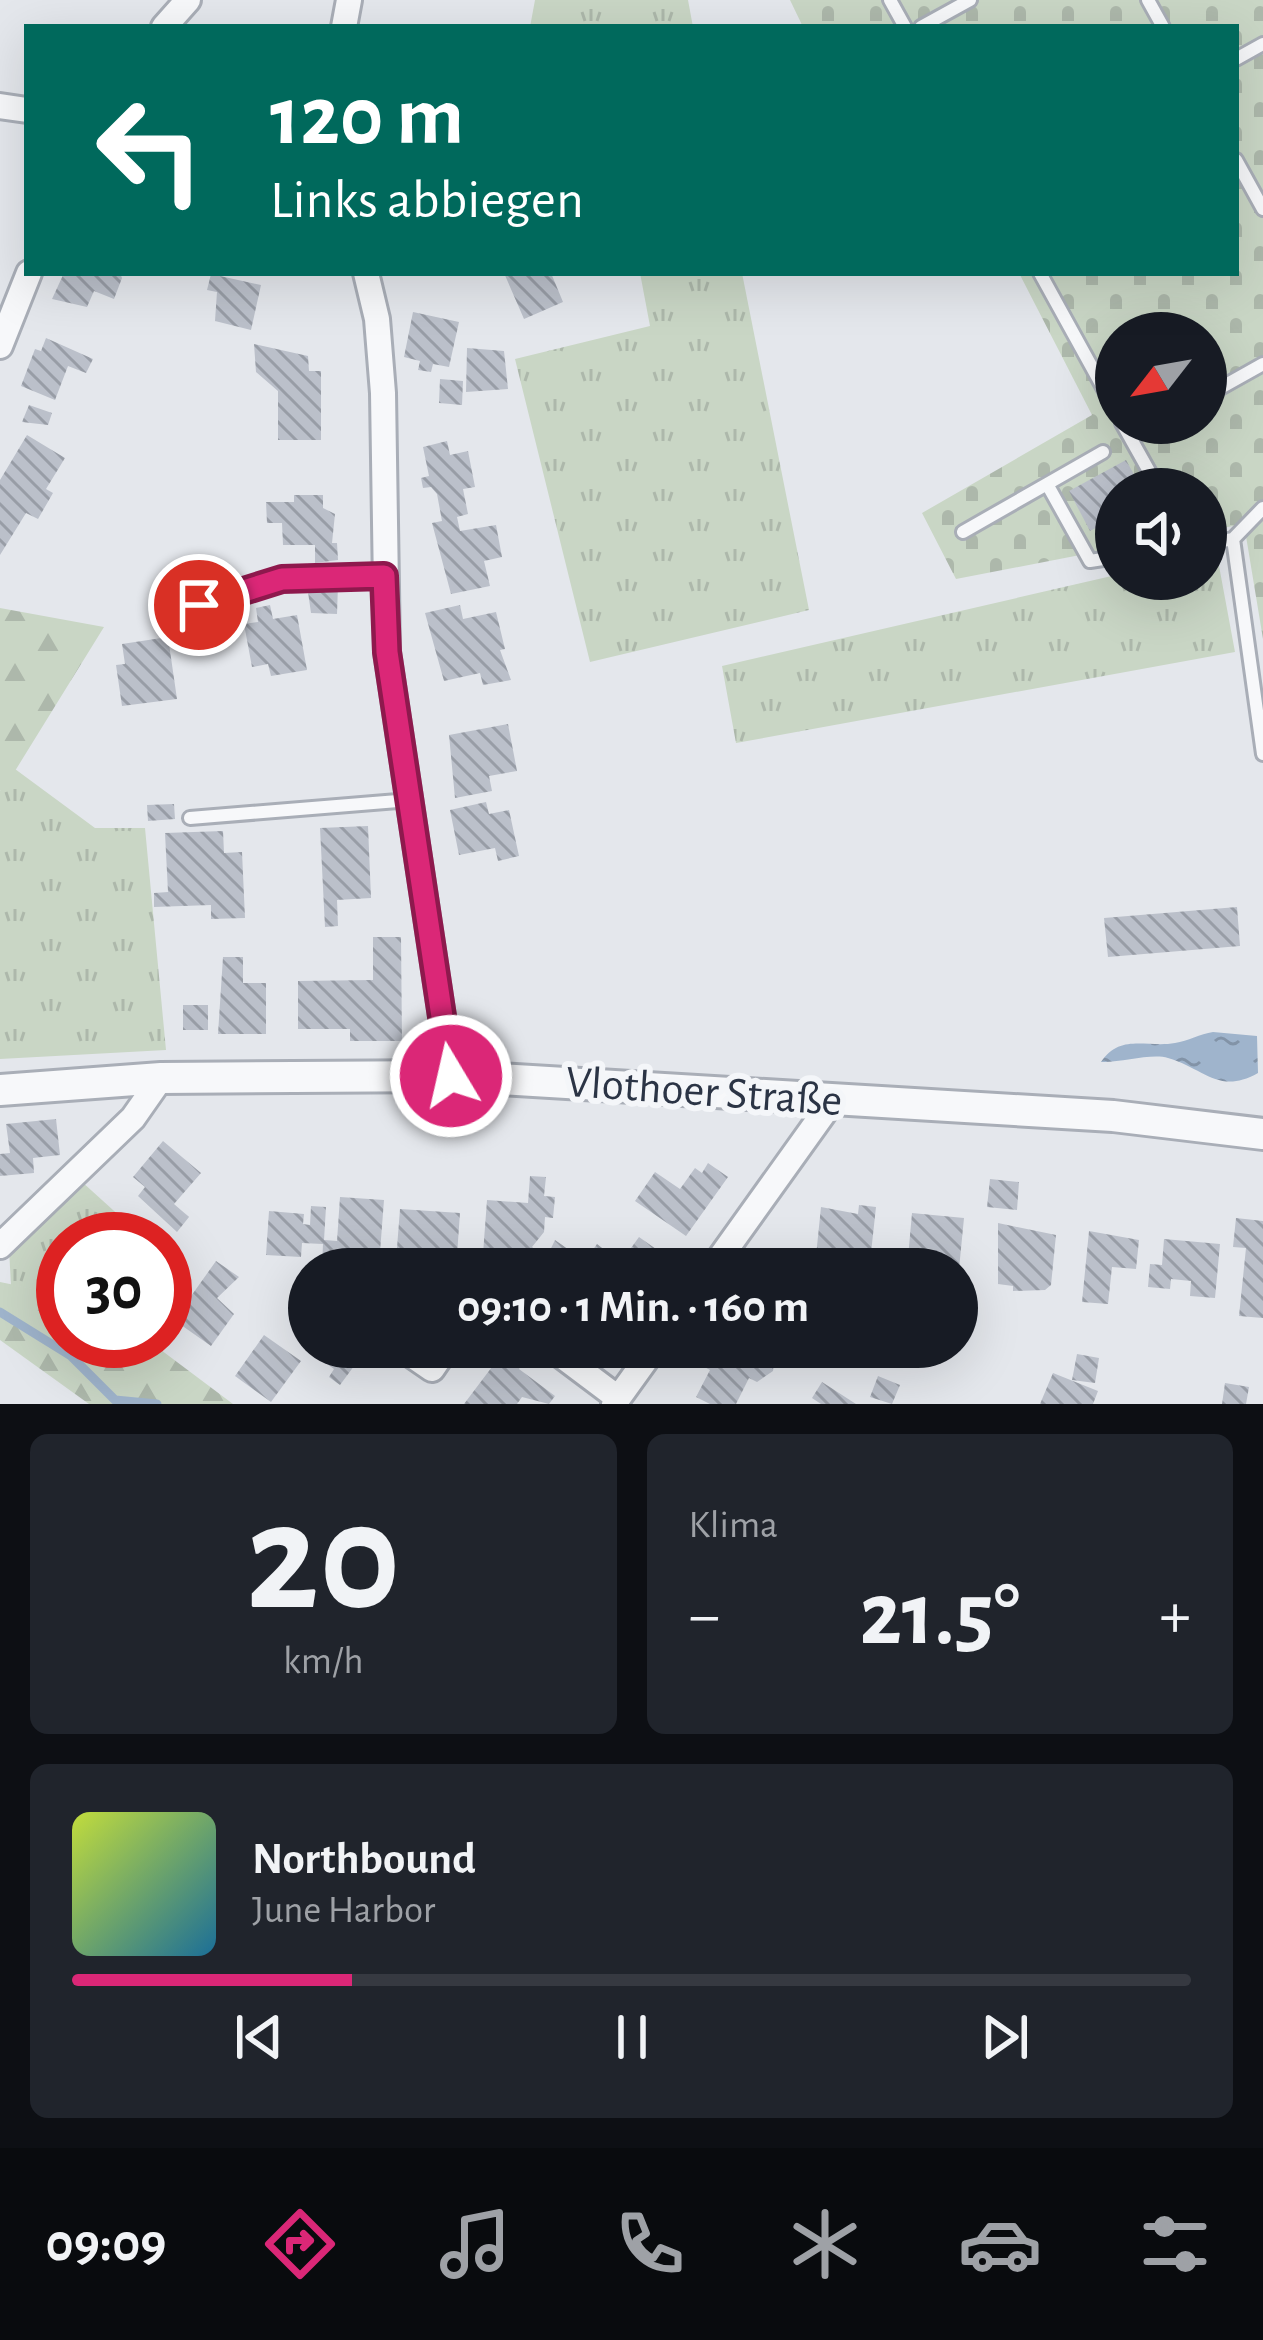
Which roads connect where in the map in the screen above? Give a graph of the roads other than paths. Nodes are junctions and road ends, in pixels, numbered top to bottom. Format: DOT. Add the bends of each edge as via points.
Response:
graph roads {
  1 [pos="188,0"];
  2 [pos="970,0"];
  3 [pos="167,24"];
  4 [pos="926,24"];
  5 [pos="1239,165"];
  6 [pos="1263,208"];
  7 [pos="27,276"];
  8 [pos="367,276"];
  9 [pos="1042,276"];
  10 [pos="0,346"];
  11 [pos="1263,364"];
  12 [pos="1095,374"];
  13 [pos="1227,384"];
  14 [pos="1103,452"];
  15 [pos="1047,484"];
  16 [pos="1263,508"];
  17 [pos="963,532"];
  18 [pos="1233,539"];
  19 [pos="1227,540"];
  20 [pos="1095,561"];
  21 [pos="384,576"];
  22 [pos="165,620"];
  23 [pos="1263,754"];
  24 [pos="410,800"];
  25 [pos="190,818"];
  26 [pos="451,1076"];
  27 [pos="161,1078"];
  28 [pos="0,1090"];
  29 [pos="833,1100"];
  30 [pos="1263,1134"];
  31 [pos="0,1246"];
  32 [pos="727,1248"];
  33 [pos="576,1368"];
  34 [pos="640,1368"];
  35 [pos="616,1401"];
  1 -- 3 [label="street"];
  2 -- 4 [label="lane"];
  5 -- 6 [label="lane"];
  7 -- 10 [label="street"];
  8 -- 21 [label="street" via="382,393"];
  9 -- 12 [label="lane"];
  11 -- 13 [label="lane"];
  14 -- 15 [label="lane"];
  15 -- 17 [label="lane"];
  15 -- 20 [label="lane"];
  16 -- 18 [label="lane"];
  18 -- 19 [label="lane"];
  18 -- 23 [label="lane"];
  21 -- 22 [label="lane" via="282,579 232,590"];
  21 -- 24 [label="street"];
  24 -- 25 [label="lane"];
  24 -- 26 [label="street"];
  26 -- 27 [label="street, Vlothoer Straße"];
  26 -- 29 [label="street, Vlothoer Straße"];
  27 -- 28 [label="street, Vlothoer Straße"];
  27 -- 31 [label="street" via="134,1118"];
  29 -- 30 [label="street, Vlothoer Straße" via="1113,1116"];
  29 -- 32 [label="street"];
  33 -- 35 [label="street"];
  34 -- 35 [label="street"];
}
